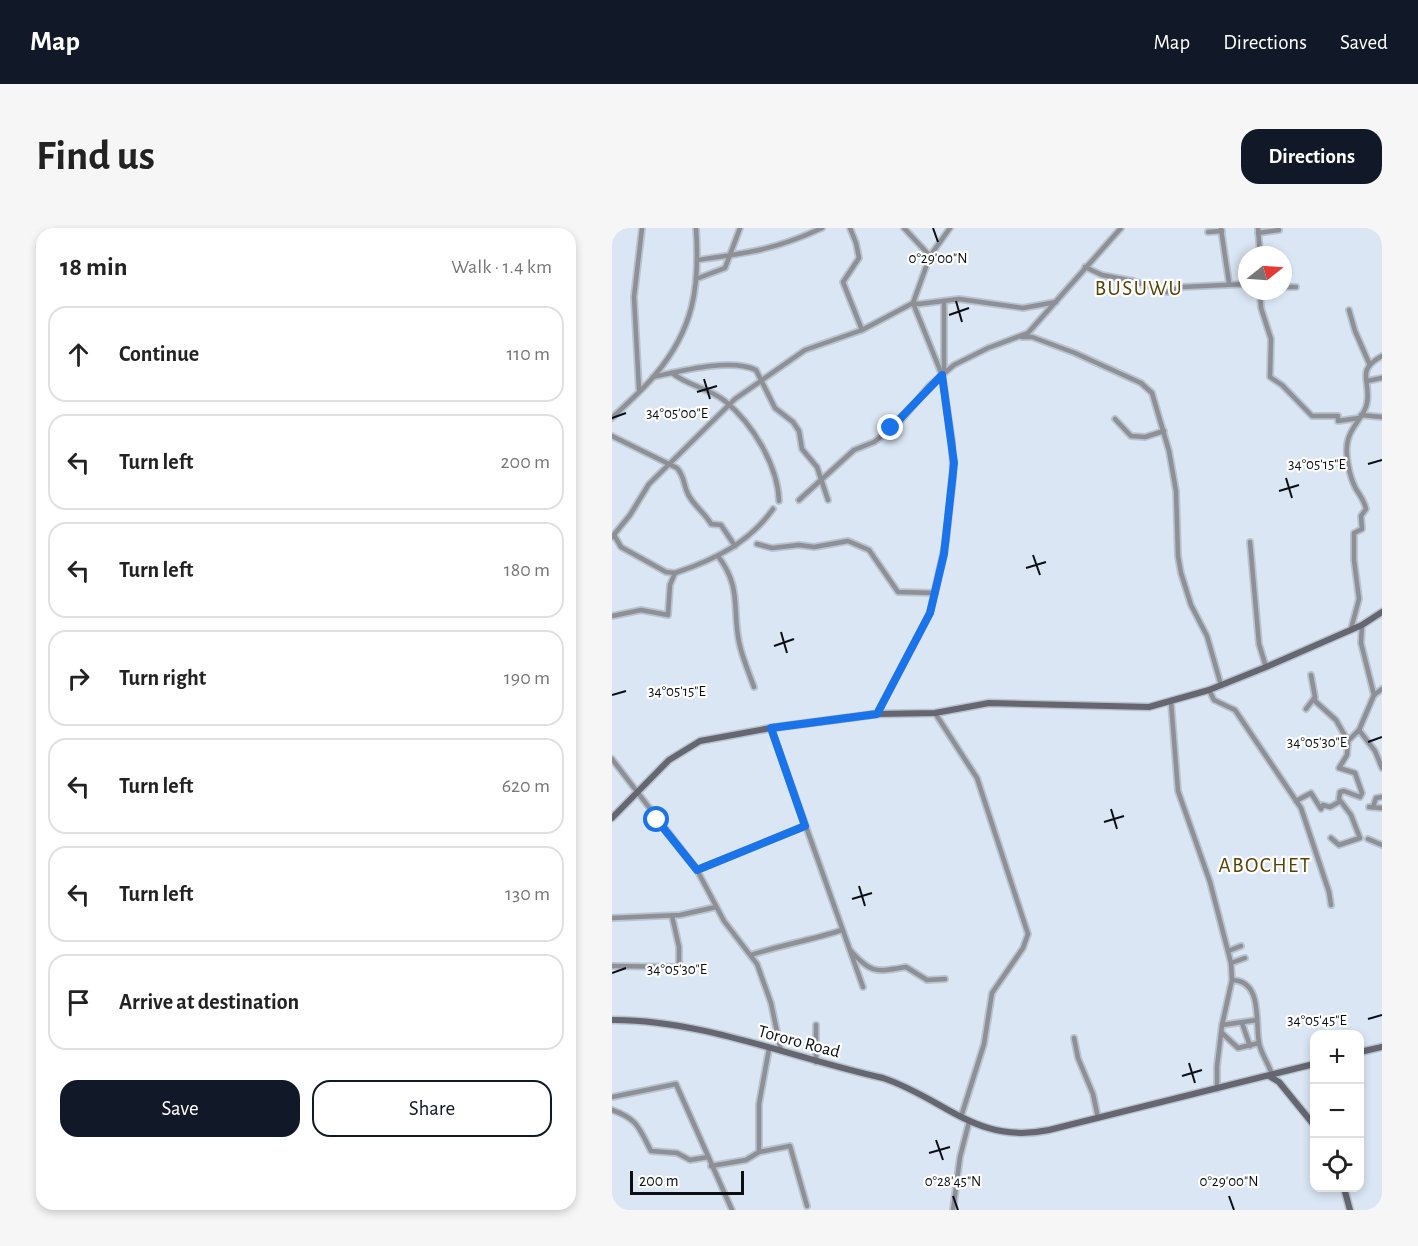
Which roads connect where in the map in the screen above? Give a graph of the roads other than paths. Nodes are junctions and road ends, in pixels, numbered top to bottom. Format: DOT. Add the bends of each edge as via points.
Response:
graph roads {
  1 [pos="642,228"];
  2 [pos="696,228"];
  3 [pos="740,228"];
  4 [pos="822,228"];
  5 [pos="850,228"];
  6 [pos="904,228"];
  7 [pos="950,228"];
  8 [pos="1121,228"];
  9 [pos="811,230"];
  10 [pos="1221,230"];
  11 [pos="1258,230"];
  12 [pos="1279,230"];
  13 [pos="1208,232"];
  14 [pos="1259,246"];
  15 [pos="730,255"];
  16 [pos="930,256"];
  17 [pos="697,260"];
  18 [pos="1085,267"];
  19 [pos="696,279"];
  20 [pos="1228,283"];
  21 [pos="1238,284"];
  22 [pos="1292,287"];
  23 [pos="1296,287"];
  24 [pos="1261,300"];
  25 [pos="944,301"];
  26 [pos="1056,302"];
  27 [pos="913,303"];
  28 [pos="1349,310"];
  29 [pos="862,330"];
  30 [pos="1022,337"];
  31 [pos="1382,356"];
  32 [pos="1369,363"];
  33 [pos="672,373"];
  34 [pos="943,374"];
  35 [pos="653,377"];
  36 [pos="1382,378"];
  37 [pos="763,380"];
  38 [pos="1367,381"];
  39 [pos="639,390"];
  40 [pos="729,406"];
  41 [pos="1360,416"];
  42 [pos="1382,417"];
  43 [pos="612,418"];
  44 [pos="1115,419"];
  45 [pos="1164,431"];
  46 [pos="612,436"];
  47 [pos="669,465"];
  48 [pos="822,479"];
  49 [pos="799,500"];
  50 [pos="828,500"];
  51 [pos="779,501"];
  52 [pos="773,509"];
  53 [pos="613,536"];
  54 [pos="1250,542"];
  55 [pos="757,544"];
  56 [pos="735,546"];
  57 [pos="718,556"];
  58 [pos="666,572"];
  59 [pos="675,573"];
  60 [pos="670,581"];
  61 [pos="935,593"];
  62 [pos="1382,612"];
  63 [pos="612,616"];
  64 [pos="1362,624"];
  65 [pos="1350,629"];
  66 [pos="1266,667"];
  67 [pos="1311,675"];
  68 [pos="1221,685"];
  69 [pos="754,687"];
  70 [pos="1382,689"];
  71 [pos="1209,690"];
  72 [pos="1374,695"];
  73 [pos="1315,697"];
  74 [pos="1171,702"];
  75 [pos="1306,709"];
  76 [pos="935,712"];
  77 [pos="877,714"];
  78 [pos="771,728"];
  79 [pos="1359,730"];
  80 [pos="1348,741"];
  81 [pos="612,759"];
  82 [pos="1382,768"];
  83 [pos="637,791"];
  84 [pos="1382,796"];
  85 [pos="1296,801"];
  86 [pos="1339,802"];
  87 [pos="1382,804"];
  88 [pos="1382,808"];
  89 [pos="612,818"];
  90 [pos="805,826"];
  91 [pos="1331,838"];
  92 [pos="1368,839"];
  93 [pos="1382,845"];
  94 [pos="697,870"];
  95 [pos="1331,904"];
  96 [pos="716,907"];
  97 [pos="672,916"];
  98 [pos="612,918"];
  99 [pos="842,930"];
  100 [pos="1241,946"];
  101 [pos="848,948"];
  102 [pos="1228,951"];
  103 [pos="751,955"];
  104 [pos="1245,958"];
  105 [pos="1231,963"];
  106 [pos="612,966"];
  107 [pos="945,979"];
  108 [pos="1232,980"];
  109 [pos="863,987"];
  110 [pos="612,1020"];
  111 [pos="1257,1020"];
  112 [pos="1242,1023"];
  113 [pos="816,1025"];
  114 [pos="1222,1025"];
  115 [pos="1222,1033"];
  116 [pos="1074,1038"];
  117 [pos="1259,1043"];
  118 [pos="1250,1046"];
  119 [pos="1382,1047"];
  120 [pos="769,1049"];
  121 [pos="1364,1051"];
  122 [pos="781,1053"];
  123 [pos="816,1062"];
  124 [pos="1310,1065"];
  125 [pos="1271,1075"];
  126 [pos="1217,1089"];
  127 [pos="612,1097"];
  128 [pos="612,1110"];
  129 [pos="961,1118"];
  130 [pos="1098,1118"];
  131 [pos="1310,1120"];
  132 [pos="969,1122"];
  133 [pos="759,1152"];
  134 [pos="708,1157"];
  135 [pos="711,1166"];
  136 [pos="1345,1192"];
  137 [pos="807,1206"];
  138 [pos="732,1210"];
  139 [pos="953,1210"];
  140 [pos="1350,1210"];
  1 -- 39 [label="street" via="634,297"];
  2 -- 17 [label="street"];
  3 -- 15 [label="street"];
  4 -- 9 [label="street"];
  5 -- 29 [label="street" via="859,258 843,282"];
  6 -- 16 [label="street"];
  7 -- 16 [label="street"];
  8 -- 18 [label="street"];
  9 -- 15 [label="street" via="786,245"];
  10 -- 13 [label="street"];
  10 -- 20 [label="street"];
  11 -- 12 [label="street"];
  11 -- 14 [label="street"];
  15 -- 17 [label="street"];
  15 -- 19 [label="street" via="722,271"];
  16 -- 27 [label="street"];
  17 -- 19 [label="street"];
  18 -- 20 [label="street" via="1167,292 1182,286"];
  18 -- 26 [label="street"];
  19 -- 35 [label="street" via="690,320"];
  20 -- 21 [label="street"];
  22 -- 23 [label="street"];
  24 -- 41 [label="street" via="1271,339 1270,377 1312,416 1338,416 1338,421"];
  25 -- 26 [label="street" via="959,299 1023,308"];
  25 -- 27 [label="street"];
  25 -- 34 [label="street"];
  26 -- 30 [label="street"];
  27 -- 29 [label="street"];
  27 -- 34 [label="street"];
  28 -- 32 [label="street"];
  29 -- 37 [label="street" via="805,350"];
  30 -- 34 [label="street" via="968,358"];
  30 -- 45 [label="street" via="1076,353 1146,386"];
  31 -- 32 [label="street"];
  32 -- 38 [label="street"];
  33 -- 35 [label="street"];
  33 -- 37 [label="street" via="710,366 749,367"];
  33 -- 40 [label="street" via="683,382 699,385"];
  34 -- 48 [label="street" via="899,423 874,442 854,450"];
  34 -- 61 [label="street" via="954,463 947,532"];
  35 -- 39 [label="street"];
  36 -- 38 [label="street"];
  37 -- 40 [label="street"];
  37 -- 48 [label="street" via="775,408 799,431 802,449 818,466"];
  38 -- 41 [label="street" via="1367,402"];
  39 -- 43 [label="street"];
  40 -- 47 [label="street"];
  40 -- 51 [label="street" via="742,416 771,461"];
  41 -- 42 [label="street"];
  41 -- 65 [label="street" via="1347,441 1349,469 1366,509 1361,516 1362,529 1354,533 1359,599"];
  44 -- 45 [label="street" via="1131,436"];
  45 -- 68 [label="street" via="1176,491 1181,573 1207,636"];
  46 -- 47 [label="street"];
  47 -- 53 [label="street" via="649,484"];
  47 -- 56 [label="street" via="685,476 687,493 711,524 721,525"];
  48 -- 49 [label="street"];
  48 -- 50 [label="street"];
  52 -- 56 [label="street" via="761,525"];
  53 -- 58 [label="street" via="621,547"];
  54 -- 66 [label="street" via="1259,644"];
  55 -- 61 [label="street" via="772,548 814,547 848,541 869,550 898,592"];
  56 -- 57 [label="street"];
  57 -- 59 [label="street"];
  57 -- 69 [label="street" via="736,592 739,642"];
  58 -- 59 [label="street"];
  58 -- 60 [label="street"];
  59 -- 60 [label="street"];
  60 -- 63 [label="street" via="668,615 641,610"];
  61 -- 77 [label="street" via="930,613"];
  62 -- 64 [label="main road"];
  64 -- 65 [label="main road"];
  64 -- 72 [label="street" via="1360,643"];
  65 -- 66 [label="main road"];
  66 -- 68 [label="main road"];
  67 -- 73 [label="street"];
  68 -- 71 [label="main road"];
  70 -- 72 [label="street"];
  71 -- 74 [label="main road"];
  71 -- 85 [label="street" via="1214,700 1235,710"];
  72 -- 79 [label="street"];
  73 -- 75 [label="street"];
  73 -- 80 [label="street"];
  74 -- 76 [label="main road" via="1149,707 988,703"];
  74 -- 102 [label="street" via="1178,791 1210,882"];
  76 -- 77 [label="main road"];
  76 -- 129 [label="street" via="976,778 1028,934 1023,948 992,993 984,1044"];
  77 -- 78 [label="main road"];
  78 -- 83 [label="main road" via="691,745"];
  78 -- 90 [label="street"];
  79 -- 80 [label="street"];
  79 -- 82 [label="street"];
  80 -- 86 [label="street" via="1347,755 1339,768 1355,773 1362,793 1360,797 1340,792"];
  81 -- 83 [label="street"];
  83 -- 89 [label="main road"];
  83 -- 94 [label="street"];
  84 -- 88 [label="street" via="1371,807"];
  85 -- 86 [label="street" via="1311,793 1321,809 1323,805 1330,807"];
  85 -- 95 [label="street"];
  86 -- 91 [label="street" via="1351,815 1360,838 1339,845"];
  87 -- 88 [label="street"];
  90 -- 94 [label="street"];
  90 -- 99 [label="street"];
  92 -- 93 [label="street"];
  94 -- 96 [label="street"];
  96 -- 97 [label="street"];
  96 -- 103 [label="street"];
  97 -- 98 [label="street"];
  97 -- 106 [label="street" via="679,967"];
  99 -- 101 [label="street"];
  99 -- 103 [label="street"];
  100 -- 102 [label="street"];
  101 -- 107 [label="street" via="872,970 906,967 927,980"];
  101 -- 109 [label="street"];
  102 -- 105 [label="street"];
  103 -- 122 [label="street" via="768,994"];
  104 -- 105 [label="street"];
  105 -- 108 [label="street"];
  108 -- 111 [label="street" via="1248,985"];
  108 -- 114 [label="street"];
  110 -- 120 [label="main road, Tororo Road" via="669,1024"];
  111 -- 112 [label="street"];
  111 -- 117 [label="street"];
  112 -- 114 [label="street"];
  112 -- 118 [label="street"];
  113 -- 123 [label="street"];
  114 -- 115 [label="street"];
  115 -- 118 [label="street" via="1238,1048"];
  115 -- 126 [label="street"];
  116 -- 130 [label="street"];
  117 -- 118 [label="street"];
  117 -- 125 [label="street"];
  119 -- 121 [label="main road"];
  120 -- 122 [label="main road, Tororo Road"];
  120 -- 133 [label="street" via="759,1104"];
  122 -- 123 [label="main road, Tororo Road"];
  123 -- 129 [label="main road, Tororo Road" via="895,1082"];
  124 -- 125 [label="main road, Tororo Road"];
  125 -- 126 [label="main road, Tororo Road"];
  125 -- 131 [label="main road"];
  126 -- 130 [label="main road, Tororo Road"];
  127 -- 134 [label="street" via="676,1084"];
  128 -- 134 [label="street" via="627,1115 638,1125 654,1152 676,1153 690,1160"];
  129 -- 132 [label="main road, Tororo Road"];
  130 -- 132 [label="main road, Tororo Road" via="1017,1135"];
  132 -- 139 [label="street"];
  133 -- 135 [label="street" via="746,1160"];
  133 -- 137 [label="street" via="790,1146"];
  134 -- 135 [label="street"];
  135 -- 138 [label="street"];
  136 -- 140 [label="main road"];
}
